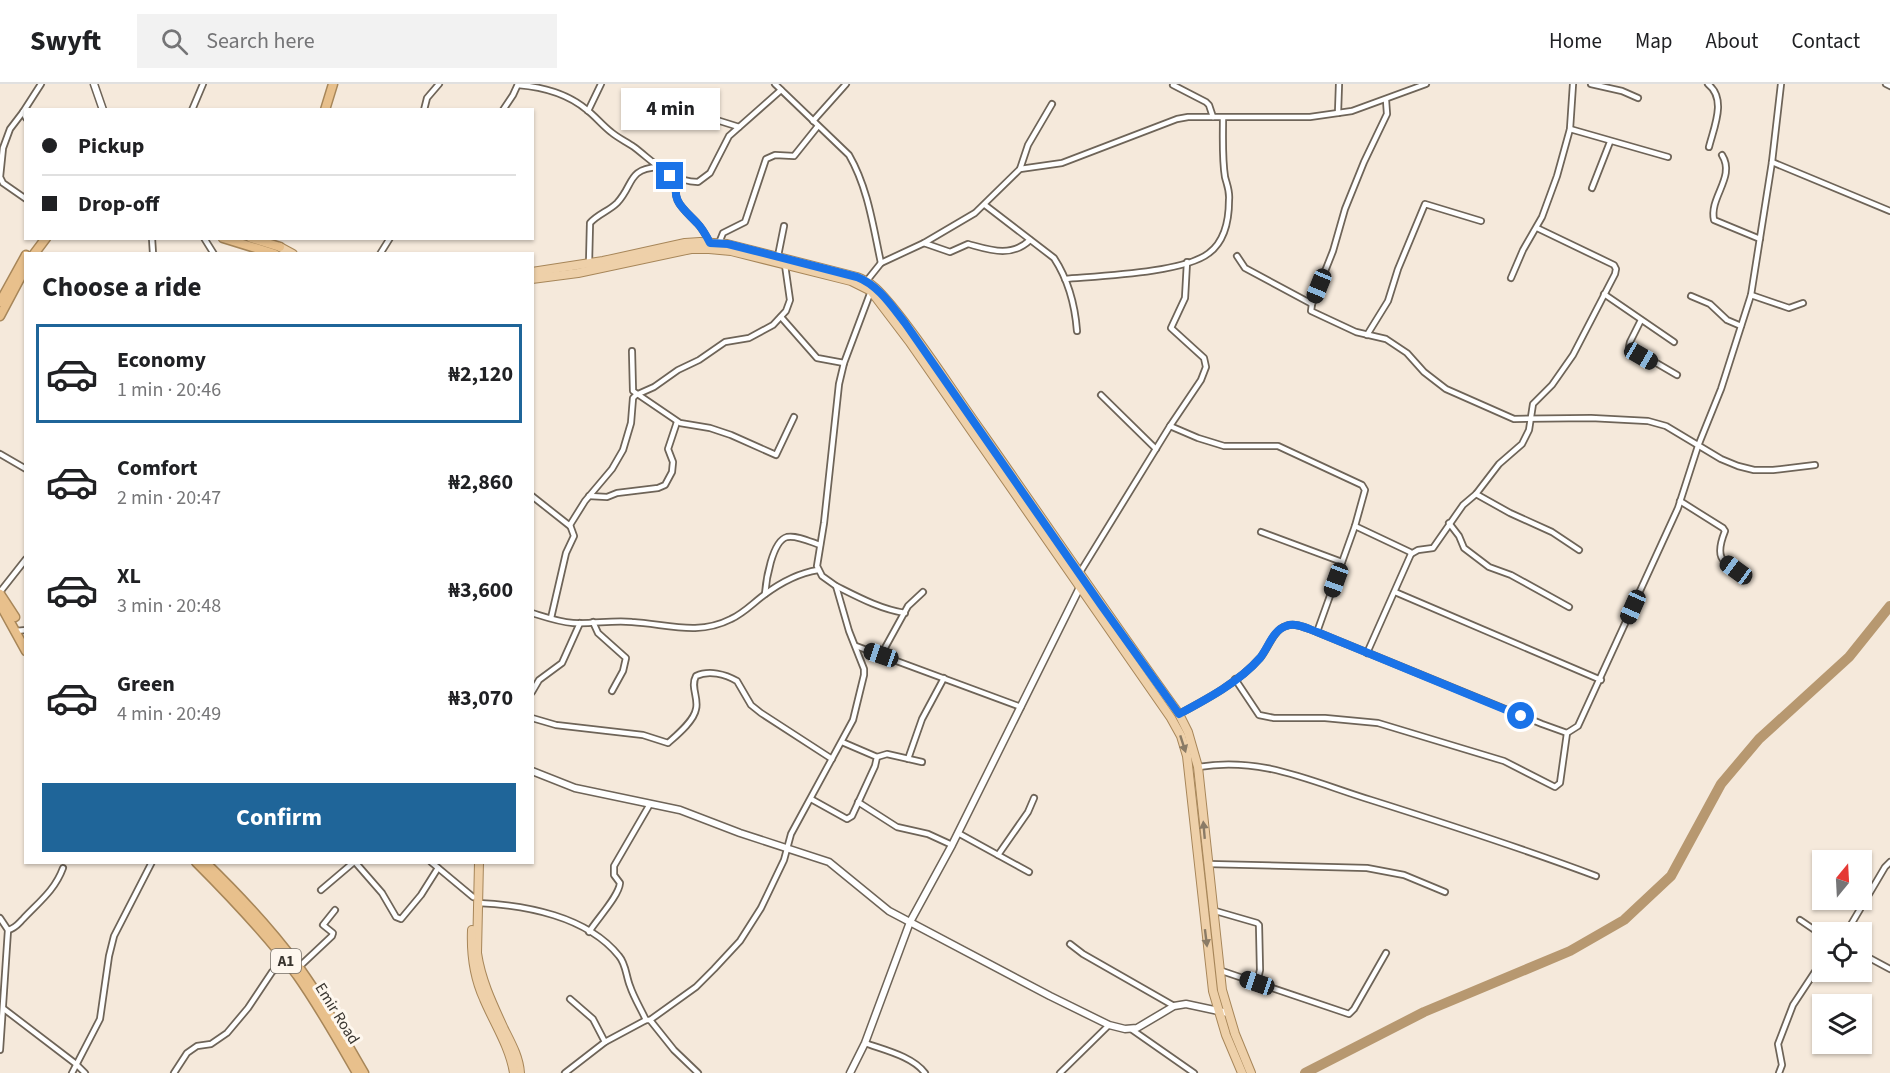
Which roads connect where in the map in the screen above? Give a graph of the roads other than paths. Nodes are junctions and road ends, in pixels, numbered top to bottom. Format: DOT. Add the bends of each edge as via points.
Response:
graph roads {
  1 [pos="41,84"];
  2 [pos="94,84"];
  3 [pos="203,84"];
  4 [pos="333,84"];
  5 [pos="439,84"];
  6 [pos="518,84"];
  7 [pos="601,84"];
  8 [pos="775,84"];
  9 [pos="846,84"];
  10 [pos="1339,84"];
  11 [pos="1426,84"];
  12 [pos="1573,84"];
  13 [pos="1591,84"];
  14 [pos="1708,84"];
  15 [pos="1781,84"];
  16 [pos="1886,84"];
  17 [pos="1173,85"];
  18 [pos="1890,86"];
  19 [pos="781,90"];
  20 [pos="1638,98"];
  21 [pos="1386,100"];
  22 [pos="1052,104"];
  23 [pos="675,107"];
  24 [pos="25,108"];
  25 [pos="102,108"];
  26 [pos="193,108"];
  27 [pos="326,108"];
  28 [pos="424,108"];
  29 [pos="504,108"];
  30 [pos="24,109"];
  31 [pos="588,111"];
  32 [pos="22,112"];
  33 [pos="1338,113"];
  34 [pos="24,115"];
  35 [pos="1213,117"];
  36 [pos="1222,118"];
  37 [pos="813,121"];
  38 [pos="818,126"];
  39 [pos="739,127"];
  40 [pos="1570,129"];
  41 [pos="1610,142"];
  42 [pos="1709,147"];
  43 [pos="1722,155"];
  44 [pos="1668,157"];
  45 [pos="1772,162"];
  46 [pos="658,167"];
  47 [pos="1020,169"];
  48 [pos="679,179"];
  49 [pos="1592,188"];
  50 [pos="24,198"];
  51 [pos="985,205"];
  52 [pos="1890,211"];
  53 [pos="1481,221"];
  54 [pos="784,226"];
  55 [pos="1537,228"];
  56 [pos="1760,239"];
  57 [pos="234,240"];
  58 [pos="257,240"];
  59 [pos="1030,240"];
  60 [pos="714,243"];
  61 [pos="924,243"];
  62 [pos="279,248"];
  63 [pos="778,256"];
  64 [pos="1237,256"];
  65 [pos="24,258"];
  66 [pos="1187,262"];
  67 [pos="881,263"];
  68 [pos="589,264"];
  69 [pos="785,264"];
  70 [pos="24,271"];
  71 [pos="534,272"];
  72 [pos="1511,278"];
  73 [pos="534,279"];
  74 [pos="1065,279"];
  75 [pos="865,284"];
  76 [pos="871,291"];
  77 [pos="1604,294"];
  78 [pos="1751,295"];
  79 [pos="1691,296"];
  80 [pos="0,302"];
  81 [pos="1803,303"];
  82 [pos="1312,304"];
  83 [pos="0,316"];
  84 [pos="781,317"];
  85 [pos="1641,320"];
  86 [pos="1741,326"];
  87 [pos="1077,331"];
  88 [pos="1367,335"];
  89 [pos="1674,342"];
  90 [pos="632,351"];
  91 [pos="844,363"];
  92 [pos="937,374"];
  93 [pos="1677,375"];
  94 [pos="636,395"];
  95 [pos="1101,395"];
  96 [pos="794,417"];
  97 [pos="1529,419"];
  98 [pos="677,422"];
  99 [pos="1170,426"];
  100 [pos="1698,446"];
  101 [pos="1156,449"];
  102 [pos="0,454"];
  103 [pos="1815,465"];
  104 [pos="24,468"];
  105 [pos="1476,494"];
  106 [pos="589,496"];
  107 [pos="534,498"];
  108 [pos="1680,501"];
  109 [pos="1449,523"];
  110 [pos="570,526"];
  111 [pos="1355,526"];
  112 [pos="1261,532"];
  113 [pos="820,545"];
  114 [pos="1579,550"];
  115 [pos="1411,554"];
  116 [pos="24,562"];
  117 [pos="1342,562"];
  118 [pos="818,570"];
  119 [pos="1748,579"];
  120 [pos="1081,580"];
  121 [pos="836,586"];
  122 [pos="923,592"];
  123 [pos="1395,592"];
  124 [pos="0,593"];
  125 [pos="765,594"];
  126 [pos="0,604"];
  127 [pos="1569,607"];
  128 [pos="905,613"];
  129 [pos="534,614"];
  130 [pos="551,618"];
  131 [pos="580,622"];
  132 [pos="593,622"];
  133 [pos="21,630"];
  134 [pos="1317,632"];
  135 [pos="856,646"];
  136 [pos="1367,653"];
  137 [pos="881,655"];
  138 [pos="944,678"];
  139 [pos="1235,679"];
  140 [pos="1600,680"];
  141 [pos="534,689"];
  142 [pos="612,691"];
  143 [pos="1021,706"];
  144 [pos="1179,714"];
  145 [pos="534,719"];
  146 [pos="1567,733"];
  147 [pos="842,742"];
  148 [pos="877,757"];
  149 [pos="832,759"];
  150 [pos="908,759"];
  151 [pos="922,762"];
  152 [pos="1198,767"];
  153 [pos="534,772"];
  154 [pos="1034,798"];
  155 [pos="811,799"];
  156 [pos="858,802"];
  157 [pos="650,804"];
  158 [pos="958,833"];
  159 [pos="952,845"];
  160 [pos="788,848"];
  161 [pos="998,855"];
  162 [pos="1890,862"];
  163 [pos="151,864"];
  164 [pos="198,864"];
  165 [pos="207,864"];
  166 [pos="353,864"];
  167 [pos="357,864"];
  168 [pos="433,864"];
  169 [pos="474,864"];
  170 [pos="478,864"];
  171 [pos="1208,864"];
  172 [pos="63,868"];
  173 [pos="438,868"];
  174 [pos="1029,872"];
  175 [pos="1596,876"];
  176 [pos="321,890"];
  177 [pos="1445,892"];
  178 [pos="475,900"];
  179 [pos="335,910"];
  180 [pos="1212,910"];
  181 [pos="0,918"];
  182 [pos="1800,920"];
  183 [pos="910,922"];
  184 [pos="1852,922"];
  185 [pos="1812,928"];
  186 [pos="8,930"];
  187 [pos="589,932"];
  188 [pos="1070,944"];
  189 [pos="1386,953"];
  190 [pos="1872,959"];
  191 [pos="285,960"];
  192 [pos="299,968"];
  193 [pos="1890,969"];
  194 [pos="1219,970"];
  195 [pos="1812,976"];
  196 [pos="1257,983"];
  197 [pos="570,999"];
  198 [pos="1174,1006"];
  199 [pos="4,1009"];
  200 [pos="1217,1009"];
  201 [pos="1228,1013"];
  202 [pos="648,1020"];
  203 [pos="1109,1025"];
  204 [pos="1131,1029"];
  205 [pos="1,1030"];
  206 [pos="606,1042"];
  207 [pos="865,1043"];
  208 [pos="0,1050"];
  209 [pos="76,1064"];
  210 [pos="72,1073"];
  211 [pos="86,1073"];
  212 [pos="174,1073"];
  213 [pos="357,1073"];
  214 [pos="364,1073"];
  215 [pos="514,1073"];
  216 [pos="520,1073"];
  217 [pos="565,1073"];
  218 [pos="698,1073"];
  219 [pos="850,1073"];
  220 [pos="925,1073"];
  221 [pos="1060,1073"];
  222 [pos="1194,1073"];
  223 [pos="1242,1073"];
  224 [pos="1251,1073"];
  225 [pos="1779,1073"];
  1 -- 24 [label="street"];
  2 -- 25 [label="street"];
  3 -- 26 [label="street"];
  4 -- 27 [label="highway"];
  5 -- 28 [label="street" via="427,98"];
  6 -- 29 [label="street"];
  6 -- 31 [label="street" via="553,90"];
  7 -- 31 [label="street"];
  8 -- 19 [label="street"];
  9 -- 37 [label="street"];
  10 -- 33 [label="street"];
  11 -- 21 [label="street"];
  12 -- 40 [label="street"];
  13 -- 20 [label="street"];
  14 -- 42 [label="street" via="1716,93 1718,105"];
  15 -- 45 [label="street"];
  16 -- 18 [label="street"];
  17 -- 35 [label="street" via="1206,102"];
  19 -- 37 [label="street"];
  19 -- 39 [label="street"];
  21 -- 33 [label="street"];
  21 -- 82 [label="street" via="1387,114 1345,209"];
  22 -- 47 [label="street" via="1028,145"];
  23 -- 39 [label="street"];
  30 -- 32 [label="street"];
  31 -- 46 [label="street"];
  32 -- 34 [label="street"];
  32 -- 50 [label="street" via="3,148 0,177"];
  33 -- 36 [label="street"];
  35 -- 36 [label="street"];
  35 -- 47 [label="street" via="1177,119 1062,163"];
  36 -- 66 [label="street" via="1230,201 1225,233 1208,254"];
  37 -- 38 [label="street"];
  38 -- 60 [label="street" via="794,156 775,155 766,159 745,222 723,233"];
  38 -- 67 [label="street" via="849,155 857,169"];
  39 -- 48 [label="street" via="729,136 706,178 698,182"];
  40 -- 41 [label="street"];
  40 -- 55 [label="street"];
  41 -- 44 [label="street"];
  41 -- 49 [label="street"];
  43 -- 56 [label="street" via="1727,168 1714,220"];
  45 -- 52 [label="street"];
  45 -- 56 [label="street"];
  46 -- 48 [label="street"];
  46 -- 68 [label="street" via="636,173 617,202 591,223"];
  47 -- 51 [label="street"];
  48 -- 60 [label="street" via="678,205"];
  51 -- 59 [label="street"];
  51 -- 61 [label="street"];
  53 -- 88 [label="street" via="1425,204 1388,302"];
  54 -- 63 [label="street"];
  55 -- 72 [label="street"];
  55 -- 77 [label="street" via="1614,265 1615,274"];
  56 -- 78 [label="street"];
  57 -- 62 [label="highway"];
  58 -- 62 [label="highway"];
  59 -- 61 [label="street" via="1016,250 997,252 968,244 950,252"];
  59 -- 74 [label="street" via="1054,258"];
  60 -- 63 [label="main road"];
  60 -- 68 [label="main road" via="685,243"];
  61 -- 67 [label="street"];
  63 -- 75 [label="main road"];
  64 -- 82 [label="street" via="1245,268"];
  65 -- 80 [label="highway"];
  66 -- 74 [label="street" via="1148,271"];
  66 -- 99 [label="street" via="1185,298 1171,328 1204,358 1206,367"];
  67 -- 75 [label="street"];
  68 -- 71 [label="main road"];
  69 -- 73 [label="main road" via="731,251 691,249"];
  69 -- 75 [label="main road"];
  69 -- 84 [label="street" via="790,294"];
  70 -- 83 [label="highway"];
  74 -- 87 [label="street"];
  75 -- 76 [label="main road"];
  75 -- 92 [label="main road" via="891,306"];
  76 -- 91 [label="street"];
  76 -- 92 [label="main road"];
  77 -- 85 [label="street"];
  77 -- 97 [label="street" via="1573,355 1533,404"];
  78 -- 81 [label="street" via="1789,308"];
  78 -- 86 [label="street"];
  79 -- 86 [label="street"];
  82 -- 88 [label="street" via="1311,311 1316,314"];
  84 -- 91 [label="street" via="817,358"];
  84 -- 94 [label="street" via="762,332 725,342"];
  85 -- 89 [label="street"];
  85 -- 93 [label="street" via="1629,347"];
  86 -- 100 [label="street"];
  88 -- 97 [label="street" via="1386,339 1459,396 1514,418"];
  90 -- 94 [label="street" via="631,385"];
  91 -- 113 [label="street"];
  92 -- 120 [label="main road"];
  92 -- 120 [label="main road"];
  94 -- 98 [label="street"];
  94 -- 106 [label="street" via="623,450"];
  95 -- 101 [label="street"];
  96 -- 98 [label="street" via="776,455 710,428"];
  97 -- 100 [label="street" via="1648,422 1666,426"];
  97 -- 105 [label="street" via="1529,430 1521,444"];
  98 -- 106 [label="street" via="668,448 672,472 665,485 603,498"];
  99 -- 101 [label="street"];
  99 -- 111 [label="street" via="1224,446 1278,446 1348,477 1365,490"];
  100 -- 103 [label="street" via="1754,470"];
  100 -- 108 [label="street"];
  101 -- 120 [label="street"];
  102 -- 104 [label="street"];
  105 -- 109 [label="street"];
  105 -- 114 [label="street"];
  106 -- 110 [label="street"];
  107 -- 110 [label="street"];
  108 -- 119 [label="street" via="1724,528 1718,547 1721,557"];
  108 -- 140 [label="street"];
  109 -- 115 [label="street" via="1433,548"];
  109 -- 127 [label="street" via="1464,548 1489,567"];
  110 -- 130 [label="street" via="574,536 566,553"];
  111 -- 115 [label="street"];
  111 -- 117 [label="street"];
  112 -- 117 [label="street"];
  113 -- 118 [label="street"];
  113 -- 125 [label="street" via="791,537 782,540 772,557"];
  115 -- 123 [label="street"];
  116 -- 124 [label="street"];
  117 -- 134 [label="street"];
  118 -- 121 [label="street"];
  118 -- 125 [label="street" via="792,578"];
  120 -- 143 [label="street"];
  120 -- 144 [label="main road"];
  120 -- 200 [label="main road, one-way" via="1181,736 1189,769 1203,916"];
  121 -- 128 [label="street" via="869,603"];
  121 -- 135 [label="street"];
  122 -- 128 [label="street"];
  123 -- 136 [label="street"];
  123 -- 140 [label="street"];
  124 -- 133 [label="highway"];
  125 -- 132 [label="street" via="745,612 700,629 632,621"];
  126 -- 133 [label="highway"];
  128 -- 137 [label="street"];
  129 -- 130 [label="street"];
  130 -- 131 [label="street"];
  131 -- 132 [label="street"];
  131 -- 141 [label="street" via="562,663"];
  132 -- 142 [label="street" via="598,633 626,658"];
  134 -- 136 [label="street"];
  134 -- 139 [label="street" via="1302,626 1284,626 1260,657"];
  135 -- 137 [label="street"];
  135 -- 147 [label="street" via="864,675 853,720"];
  136 -- 146 [label="street"];
  137 -- 138 [label="street"];
  138 -- 143 [label="street"];
  138 -- 150 [label="street" via="922,719"];
  139 -- 144 [label="street"];
  139 -- 146 [label="street" via="1258,715 1378,723 1496,758 1555,787 1560,783"];
  140 -- 146 [label="street" via="1578,726"];
  143 -- 158 [label="street"];
  144 -- 152 [label="main road"];
  145 -- 149 [label="street" via="668,742 695,712 696,676 716,674 737,681 761,713"];
  147 -- 148 [label="street"];
  147 -- 149 [label="street"];
  148 -- 150 [label="street" via="887,754"];
  148 -- 156 [label="street"];
  149 -- 155 [label="street"];
  150 -- 151 [label="street"];
  171 -- 152 [label="main road, one-way"];
  152 -- 175 [label="street" via="1246,764 1282,771 1480,834"];
  153 -- 157 [label="street" via="575,788"];
  154 -- 161 [label="street"];
  155 -- 156 [label="street" via="847,819"];
  155 -- 160 [label="street" via="791,834"];
  156 -- 159 [label="street" via="897,827"];
  157 -- 160 [label="street" via="694,814"];
  157 -- 187 [label="street" via="614,866 620,883 618,891"];
  158 -- 159 [label="street"];
  158 -- 161 [label="street"];
  159 -- 183 [label="street"];
  160 -- 183 [label="street" via="834,865 882,905"];
  160 -- 202 [label="street" via="761,908 740,941 696,987"];
  161 -- 174 [label="street"];
  162 -- 184 [label="street"];
  163 -- 209 [label="street" via="114,936 100,1019"];
  164 -- 191 [label="highway, Emir Road / A1"];
  165 -- 192 [label="highway, Emir Road / A1" via="246,903"];
  166 -- 176 [label="street"];
  167 -- 173 [label="street" via="400,919"];
  168 -- 173 [label="street"];
  169 -- 178 [label="main road"];
  170 -- 178 [label="main road"];
  171 -- 177 [label="street" via="1367,868 1404,875"];
  171 -- 180 [label="main road"];
  172 -- 186 [label="street" via="56,885 41,903"];
  173 -- 178 [label="street"];
  178 -- 187 [label="street" via="525,908 569,921"];
  178 -- 215 [label="main road" via="474,966"];
  178 -- 216 [label="main road" via="477,953 483,981 515,1051"];
  179 -- 192 [label="street" via="323,925 332,936"];
  180 -- 194 [label="main road"];
  180 -- 196 [label="street" via="1259,925"];
  181 -- 186 [label="street"];
  182 -- 185 [label="street"];
  183 -- 203 [label="street"];
  183 -- 207 [label="street"];
  186 -- 199 [label="street"];
  187 -- 202 [label="street" via="620,957"];
  188 -- 198 [label="street"];
  189 -- 196 [label="street" via="1349,1014"];
  190 -- 193 [label="street"];
  191 -- 212 [label="street" via="227,1033 210,1044 196,1046"];
  191 -- 213 [label="highway, Emir Road / A1"];
  192 -- 214 [label="highway, Emir Road / A1"];
  194 -- 196 [label="street"];
  194 -- 201 [label="main road"];
  195 -- 225 [label="street" via="1793,1005 1778,1044 1782,1065"];
  197 -- 206 [label="street" via="593,1019"];
  198 -- 200 [label="street" via="1190,1004"];
  198 -- 204 [label="street"];
  199 -- 205 [label="street"];
  199 -- 209 [label="street"];
  200 -- 201 [label="street"];
  200 -- 223 [label="main road"];
  201 -- 224 [label="main road"];
  202 -- 206 [label="street"];
  202 -- 218 [label="street"];
  203 -- 204 [label="street"];
  203 -- 221 [label="street"];
  204 -- 222 [label="street"];
  205 -- 208 [label="street"];
  206 -- 217 [label="street"];
  207 -- 219 [label="street"];
  207 -- 220 [label="street" via="908,1060"];
  209 -- 210 [label="street"];
  209 -- 211 [label="street"];
}
